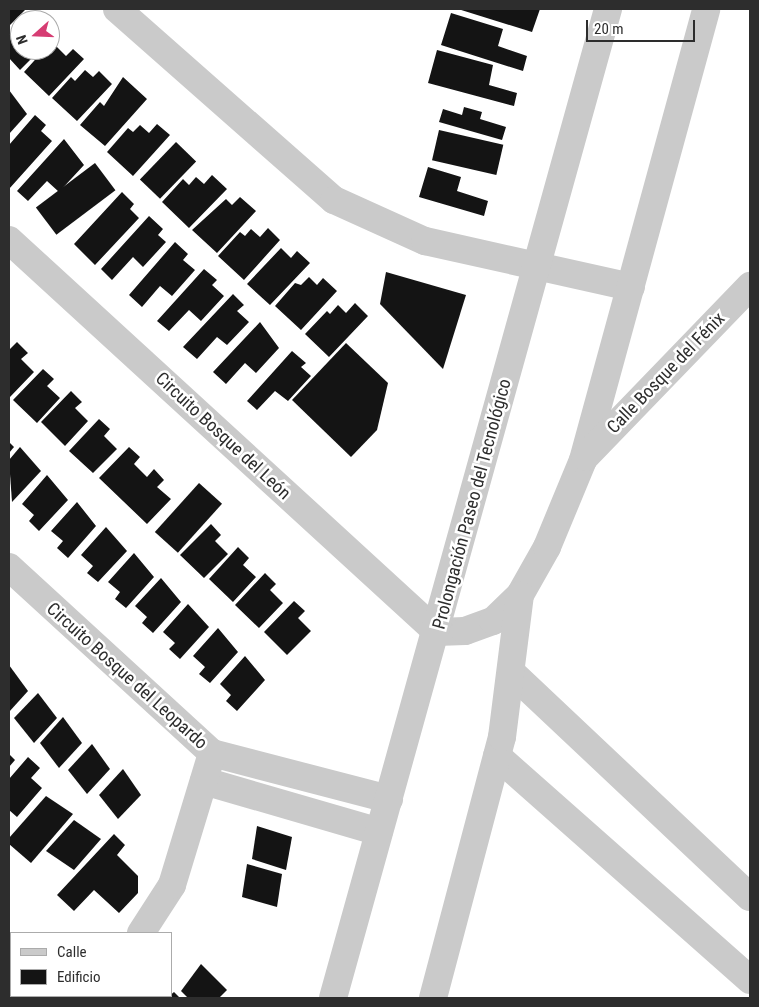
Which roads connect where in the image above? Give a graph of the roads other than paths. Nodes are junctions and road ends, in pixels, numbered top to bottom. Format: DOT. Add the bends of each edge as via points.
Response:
graph roads {
  1 [pos="117,9"];
  2 [pos="608,9"];
  3 [pos="706,9"];
  4 [pos="9,240"];
  5 [pos="537,269"];
  6 [pos="750,286"];
  7 [pos="631,287"];
  8 [pos="583,460"];
  9 [pos="9,568"];
  10 [pos="520,596"];
  11 [pos="437,632"];
  12 [pos="511,672"];
  13 [pos="212,753"];
  14 [pos="497,756"];
  15 [pos="204,781"];
  16 [pos="389,799"];
  17 [pos="379,832"];
  18 [pos="750,896"];
  19 [pos="142,932"];
  20 [pos="750,980"];
  21 [pos="333,998"];
  22 [pos="433,998"];
  1 -- 5 [label="street" via="334,200 425,241"];
  2 -- 5 [label="street, Prolongación Paseo del Tecnológico"];
  3 -- 7 [label="street"];
  4 -- 11 [label="street, Circuito Bosque del León"];
  5 -- 7 [label="street"];
  5 -- 11 [label="street, Prolongación Paseo del Tecnológico"];
  6 -- 8 [label="street, Calle Bosque del Fénix"];
  7 -- 8 [label="street"];
  8 -- 10 [label="street" via="547,547"];
  9 -- 13 [label="street, Circuito Bosque del Leopardo"];
  10 -- 11 [label="street" via="493,621 465,632"];
  10 -- 12 [label="street"];
  11 -- 16 [label="street, Prolongación Paseo del Tecnológico"];
  12 -- 14 [label="street"];
  12 -- 18 [label="street"];
  13 -- 15 [label="street, Circuito Bosque del Leopardo"];
  13 -- 16 [label="street"];
  14 -- 20 [label="street"];
  14 -- 22 [label="street"];
  15 -- 17 [label="street"];
  15 -- 19 [label="street, Circuito Bosque del Leopardo" via="172,885"];
  16 -- 17 [label="street, Prolongación Paseo del Tecnológico"];
  17 -- 21 [label="street, Prolongación Paseo del Tecnológico"];
}
